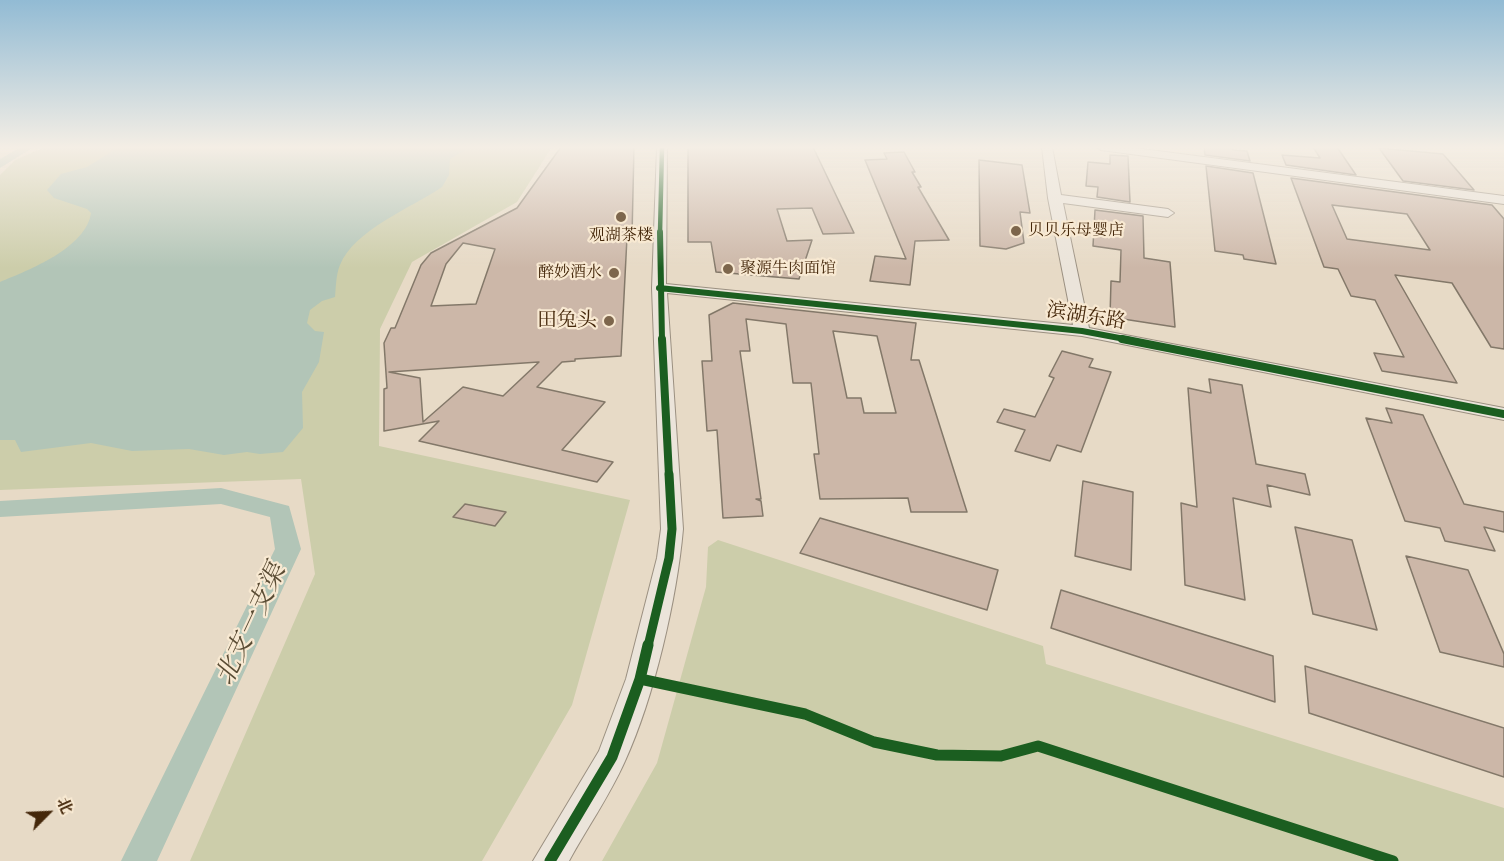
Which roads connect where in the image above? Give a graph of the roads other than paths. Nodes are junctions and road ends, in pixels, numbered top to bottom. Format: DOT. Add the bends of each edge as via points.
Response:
graph roads {
  1 [pos="661,187"];
  2 [pos="1053,187"];
  3 [pos="1415,187"];
  4 [pos="1054,198"];
  5 [pos="1504,200"];
  6 [pos="1168,213"];
  7 [pos="658,288"];
  8 [pos="1082,331"];
  9 [pos="1504,414"];
  10 [pos="550,861"];
  1 -- 7 [label="street"];
  2 -- 4 [label="street"];
  3 -- 5 [label="street"];
  4 -- 6 [label="street"];
  4 -- 8 [label="street"];
  7 -- 8 [label="street, 滨湖东路"];
  7 -- 10 [label="street" via="672,529 669,558 640,679 612,757"];
  8 -- 9 [label="street, 滨湖东路"];
}
